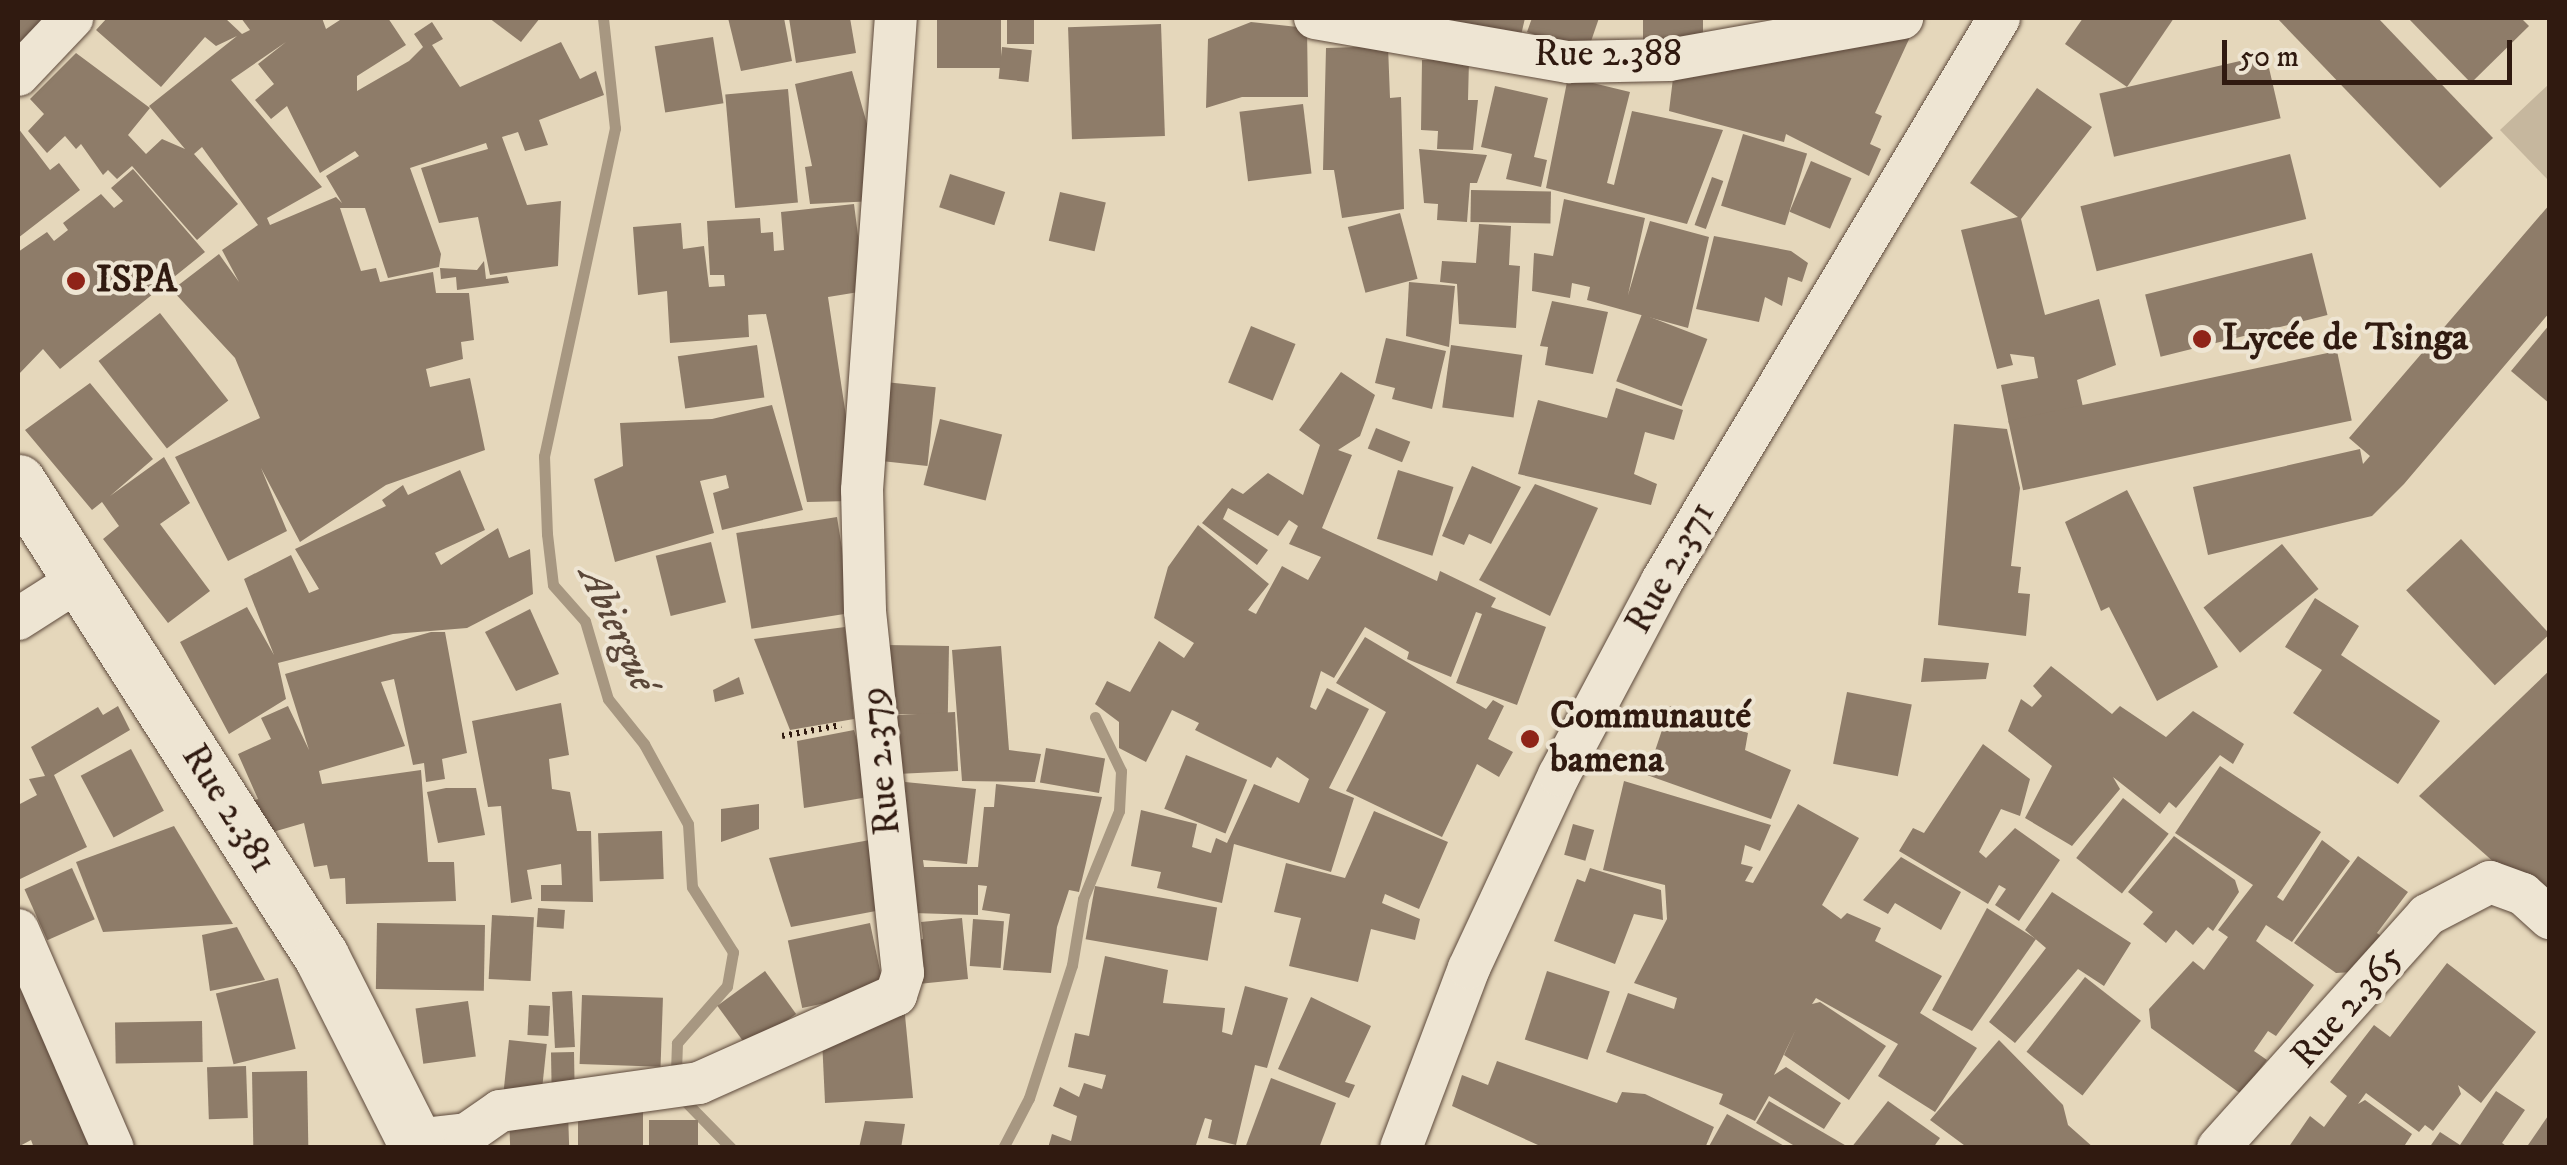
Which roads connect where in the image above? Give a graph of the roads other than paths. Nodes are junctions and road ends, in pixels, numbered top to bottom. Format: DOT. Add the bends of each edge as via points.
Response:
graph roads {
  1 [pos="72,18"];
  2 [pos="896,18"];
  3 [pos="1315,18"];
  4 [pos="1902,18"];
  5 [pos="1999,18"];
  6 [pos="18,75"];
  7 [pos="18,482"];
  8 [pos="82,578"];
  9 [pos="18,619"];
  10 [pos="2550,918"];
  11 [pos="18,930"];
  12 [pos="416,1144"];
  13 [pos="113,1148"];
  14 [pos="1401,1148"];
  15 [pos="2218,1148"];
  1 -- 6 [label="street"];
  2 -- 12 [label="street, Rue 2.379" via="864,419 865,610 903,974 896,995 698,1083 500,1111 466,1134"];
  3 -- 4 [label="street, Rue 2.388" via="1568,62 1668,60"];
  5 -- 14 [label="street, Rue 2.371" via="1662,581 1568,757 1470,968"];
  7 -- 8 [label="street, Rue 2.381"];
  8 -- 9 [label="street"];
  8 -- 12 [label="street, Rue 2.381" via="321,956"];
  10 -- 15 [label="street, Rue 2.365" via="2523,894 2490,882 2426,915"];
  11 -- 13 [label="street"];
}
